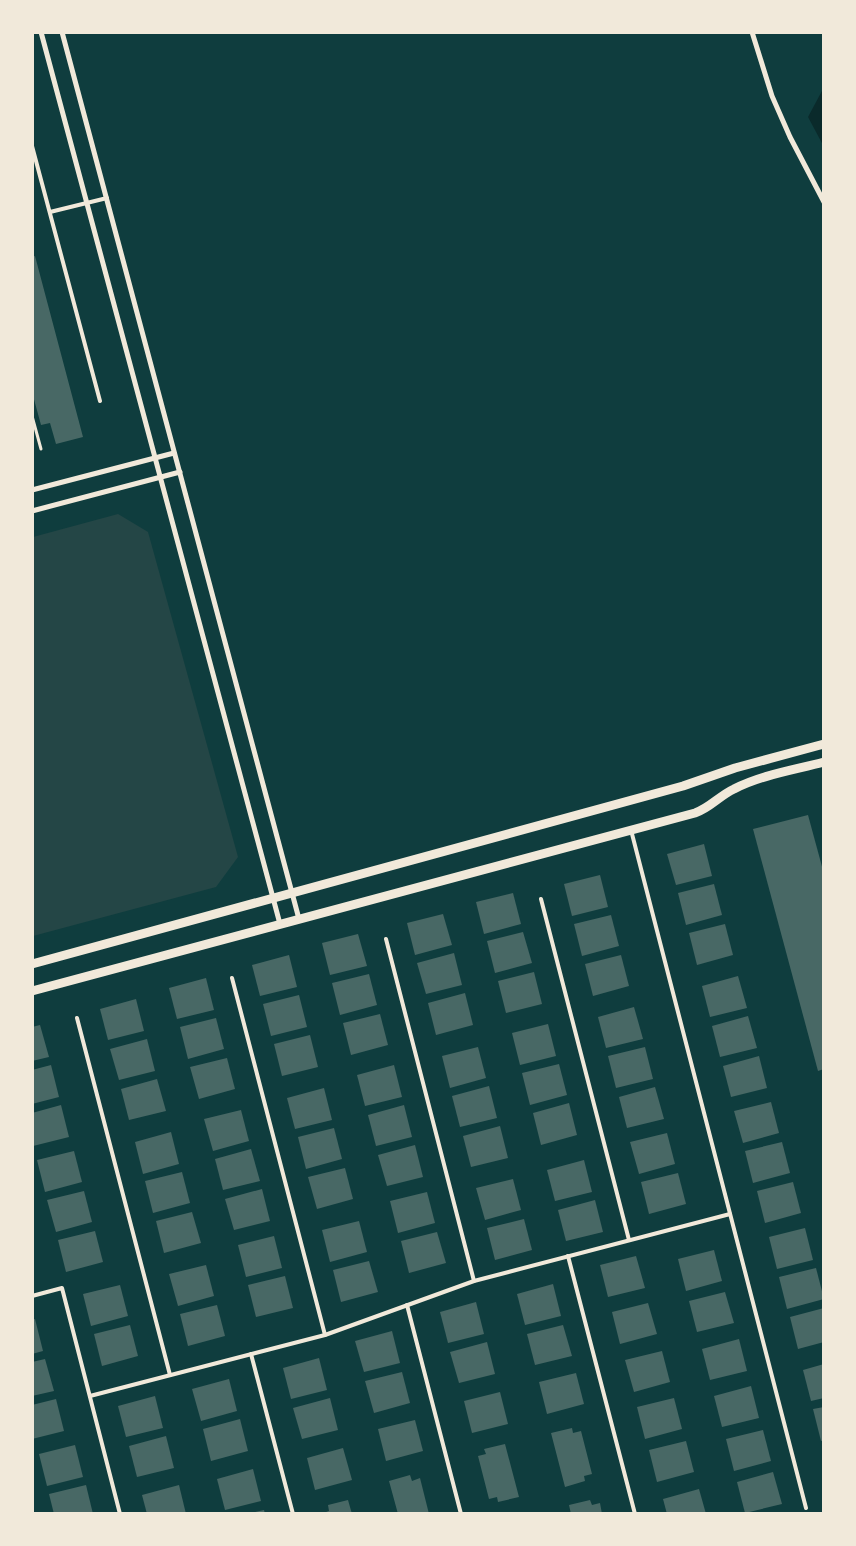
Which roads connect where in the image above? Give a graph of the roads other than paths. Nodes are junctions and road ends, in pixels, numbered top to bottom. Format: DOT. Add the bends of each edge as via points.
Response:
graph roads {
  1 [pos="41,32"];
  2 [pos="62,32"];
  3 [pos="752,32"];
  4 [pos="32,146"];
  5 [pos="107,198"];
  6 [pos="824,202"];
  7 [pos="87,204"];
  8 [pos="50,212"];
  9 [pos="100,401"];
  10 [pos="174,453"];
  11 [pos="155,458"];
  12 [pos="180,472"];
  13 [pos="161,477"];
  14 [pos="32,490"];
  15 [pos="32,511"];
  16 [pos="824,744"];
  17 [pos="824,762"];
  18 [pos="631,830"];
  19 [pos="293,894"];
  20 [pos="274,899"];
  21 [pos="541,899"];
  22 [pos="299,919"];
  23 [pos="280,924"];
  24 [pos="386,939"];
  25 [pos="32,964"];
  26 [pos="232,978"];
  27 [pos="32,991"];
  28 [pos="77,1018"];
  29 [pos="730,1214"];
  30 [pos="630,1240"];
  31 [pos="568,1256"];
  32 [pos="474,1281"];
  33 [pos="32,1296"];
  34 [pos="407,1305"];
  35 [pos="325,1335"];
  36 [pos="251,1354"];
  37 [pos="170,1375"];
  38 [pos="90,1396"];
  39 [pos="806,1508"];
  40 [pos="120,1514"];
  41 [pos="293,1514"];
  42 [pos="461,1514"];
  43 [pos="634,1514"];
  1 -- 7 [label="street"];
  2 -- 5 [label="street"];
  3 -- 6 [label="street" via="772,96"];
  4 -- 8 [label="lane"];
  5 -- 7 [label="lane"];
  5 -- 10 [label="street"];
  7 -- 8 [label="lane"];
  7 -- 11 [label="street"];
  8 -- 9 [label="lane"];
  10 -- 11 [label="street"];
  10 -- 12 [label="street"];
  11 -- 13 [label="street"];
  11 -- 14 [label="street"];
  12 -- 13 [label="street"];
  12 -- 19 [label="street"];
  13 -- 15 [label="street"];
  13 -- 20 [label="street"];
  16 -- 19 [label="street"];
  17 -- 18 [label="street" via="750,782 723,795 708,808"];
  18 -- 22 [label="street"];
  18 -- 29 [label="lane"];
  19 -- 20 [label="street"];
  19 -- 22 [label="street"];
  20 -- 23 [label="street"];
  20 -- 25 [label="street"];
  21 -- 30 [label="lane"];
  22 -- 23 [label="street"];
  23 -- 27 [label="street"];
  24 -- 32 [label="lane"];
  26 -- 35 [label="lane"];
  28 -- 37 [label="lane"];
  29 -- 30 [label="lane"];
  29 -- 39 [label="lane"];
  30 -- 31 [label="lane"];
  31 -- 32 [label="lane"];
  31 -- 43 [label="lane"];
  32 -- 34 [label="lane"];
  33 -- 38 [label="lane" via="62,1288"];
  34 -- 35 [label="lane"];
  34 -- 42 [label="lane"];
  35 -- 36 [label="lane"];
  36 -- 37 [label="lane"];
  36 -- 41 [label="lane"];
  37 -- 38 [label="lane"];
  38 -- 40 [label="lane"];
}
